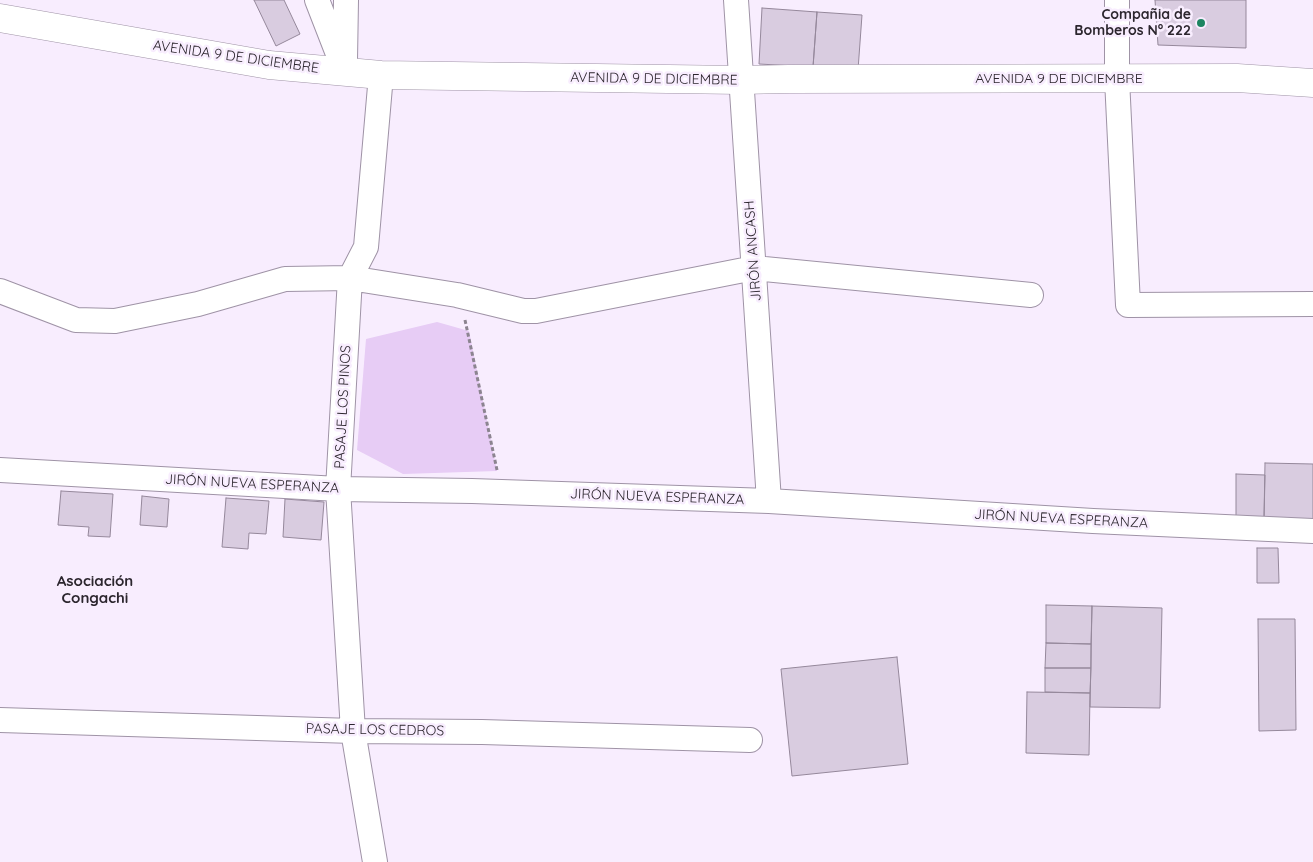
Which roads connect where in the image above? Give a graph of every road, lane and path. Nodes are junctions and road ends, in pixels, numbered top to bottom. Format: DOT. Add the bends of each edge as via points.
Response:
graph roads {
  1 [pos="317,0"];
  2 [pos="346,0"];
  3 [pos="736,0"];
  4 [pos="1117,0"];
  5 [pos="0,18"];
  6 [pos="345,72"];
  7 [pos="381,75"];
  8 [pos="1117,79"];
  9 [pos="740,80"];
  10 [pos="1313,83"];
  11 [pos="754,268"];
  12 [pos="350,278"];
  13 [pos="0,291"];
  14 [pos="457,295"];
  15 [pos="1031,295"];
  16 [pos="1313,304"];
  17 [pos="0,470"];
  18 [pos="338,489"];
  19 [pos="504,492"];
  20 [pos="769,501"];
  21 [pos="1313,531"];
  22 [pos="0,720"];
  23 [pos="354,731"];
  24 [pos="750,740"];
  25 [pos="375,862"];
  1 -- 6 [label="street"];
  2 -- 6 [label="street"];
  3 -- 9 [label="street, JIRÓN ANCASH"];
  4 -- 8 [label="street"];
  5 -- 6 [label="main road, AVENIDA 9 DE DICIEMBRE" via="268,65"];
  6 -- 7 [label="main road, AVENIDA 9 DE DICIEMBRE"];
  7 -- 9 [label="main road, AVENIDA 9 DE DICIEMBRE"];
  7 -- 12 [label="street, PASAJE LOS PINOS" via="366,247"];
  8 -- 9 [label="main road, AVENIDA 9 DE DICIEMBRE"];
  8 -- 10 [label="main road, AVENIDA 9 DE DICIEMBRE" via="1238,78"];
  8 -- 16 [label="street" via="1128,305"];
  9 -- 11 [label="street, JIRÓN ANCASH"];
  11 -- 14 [label="street" via="536,311 523,311"];
  11 -- 15 [label="street"];
  11 -- 20 [label="street, JIRÓN ANCASH"];
  12 -- 13 [label="street" via="285,279 198,304 115,321 76,320"];
  12 -- 14 [label="street"];
  12 -- 18 [label="street, PASAJE LOS PINOS"];
  14 -- 19 [label="path" via="469,331"];
  17 -- 18 [label="street, JIRÓN NUEVA ESPERANZA"];
  18 -- 19 [label="street, JIRÓN NUEVA ESPERANZA"];
  18 -- 23 [label="street, PASAJE LOS PINOS"];
  19 -- 20 [label="street, JIRÓN NUEVA ESPERANZA"];
  20 -- 21 [label="street, JIRÓN NUEVA ESPERANZA"];
  22 -- 23 [label="street, PASAJE LOS CEDROS"];
  23 -- 24 [label="street, PASAJE LOS CEDROS"];
  23 -- 25 [label="street, PASAJE LOS PINOS"];
}
